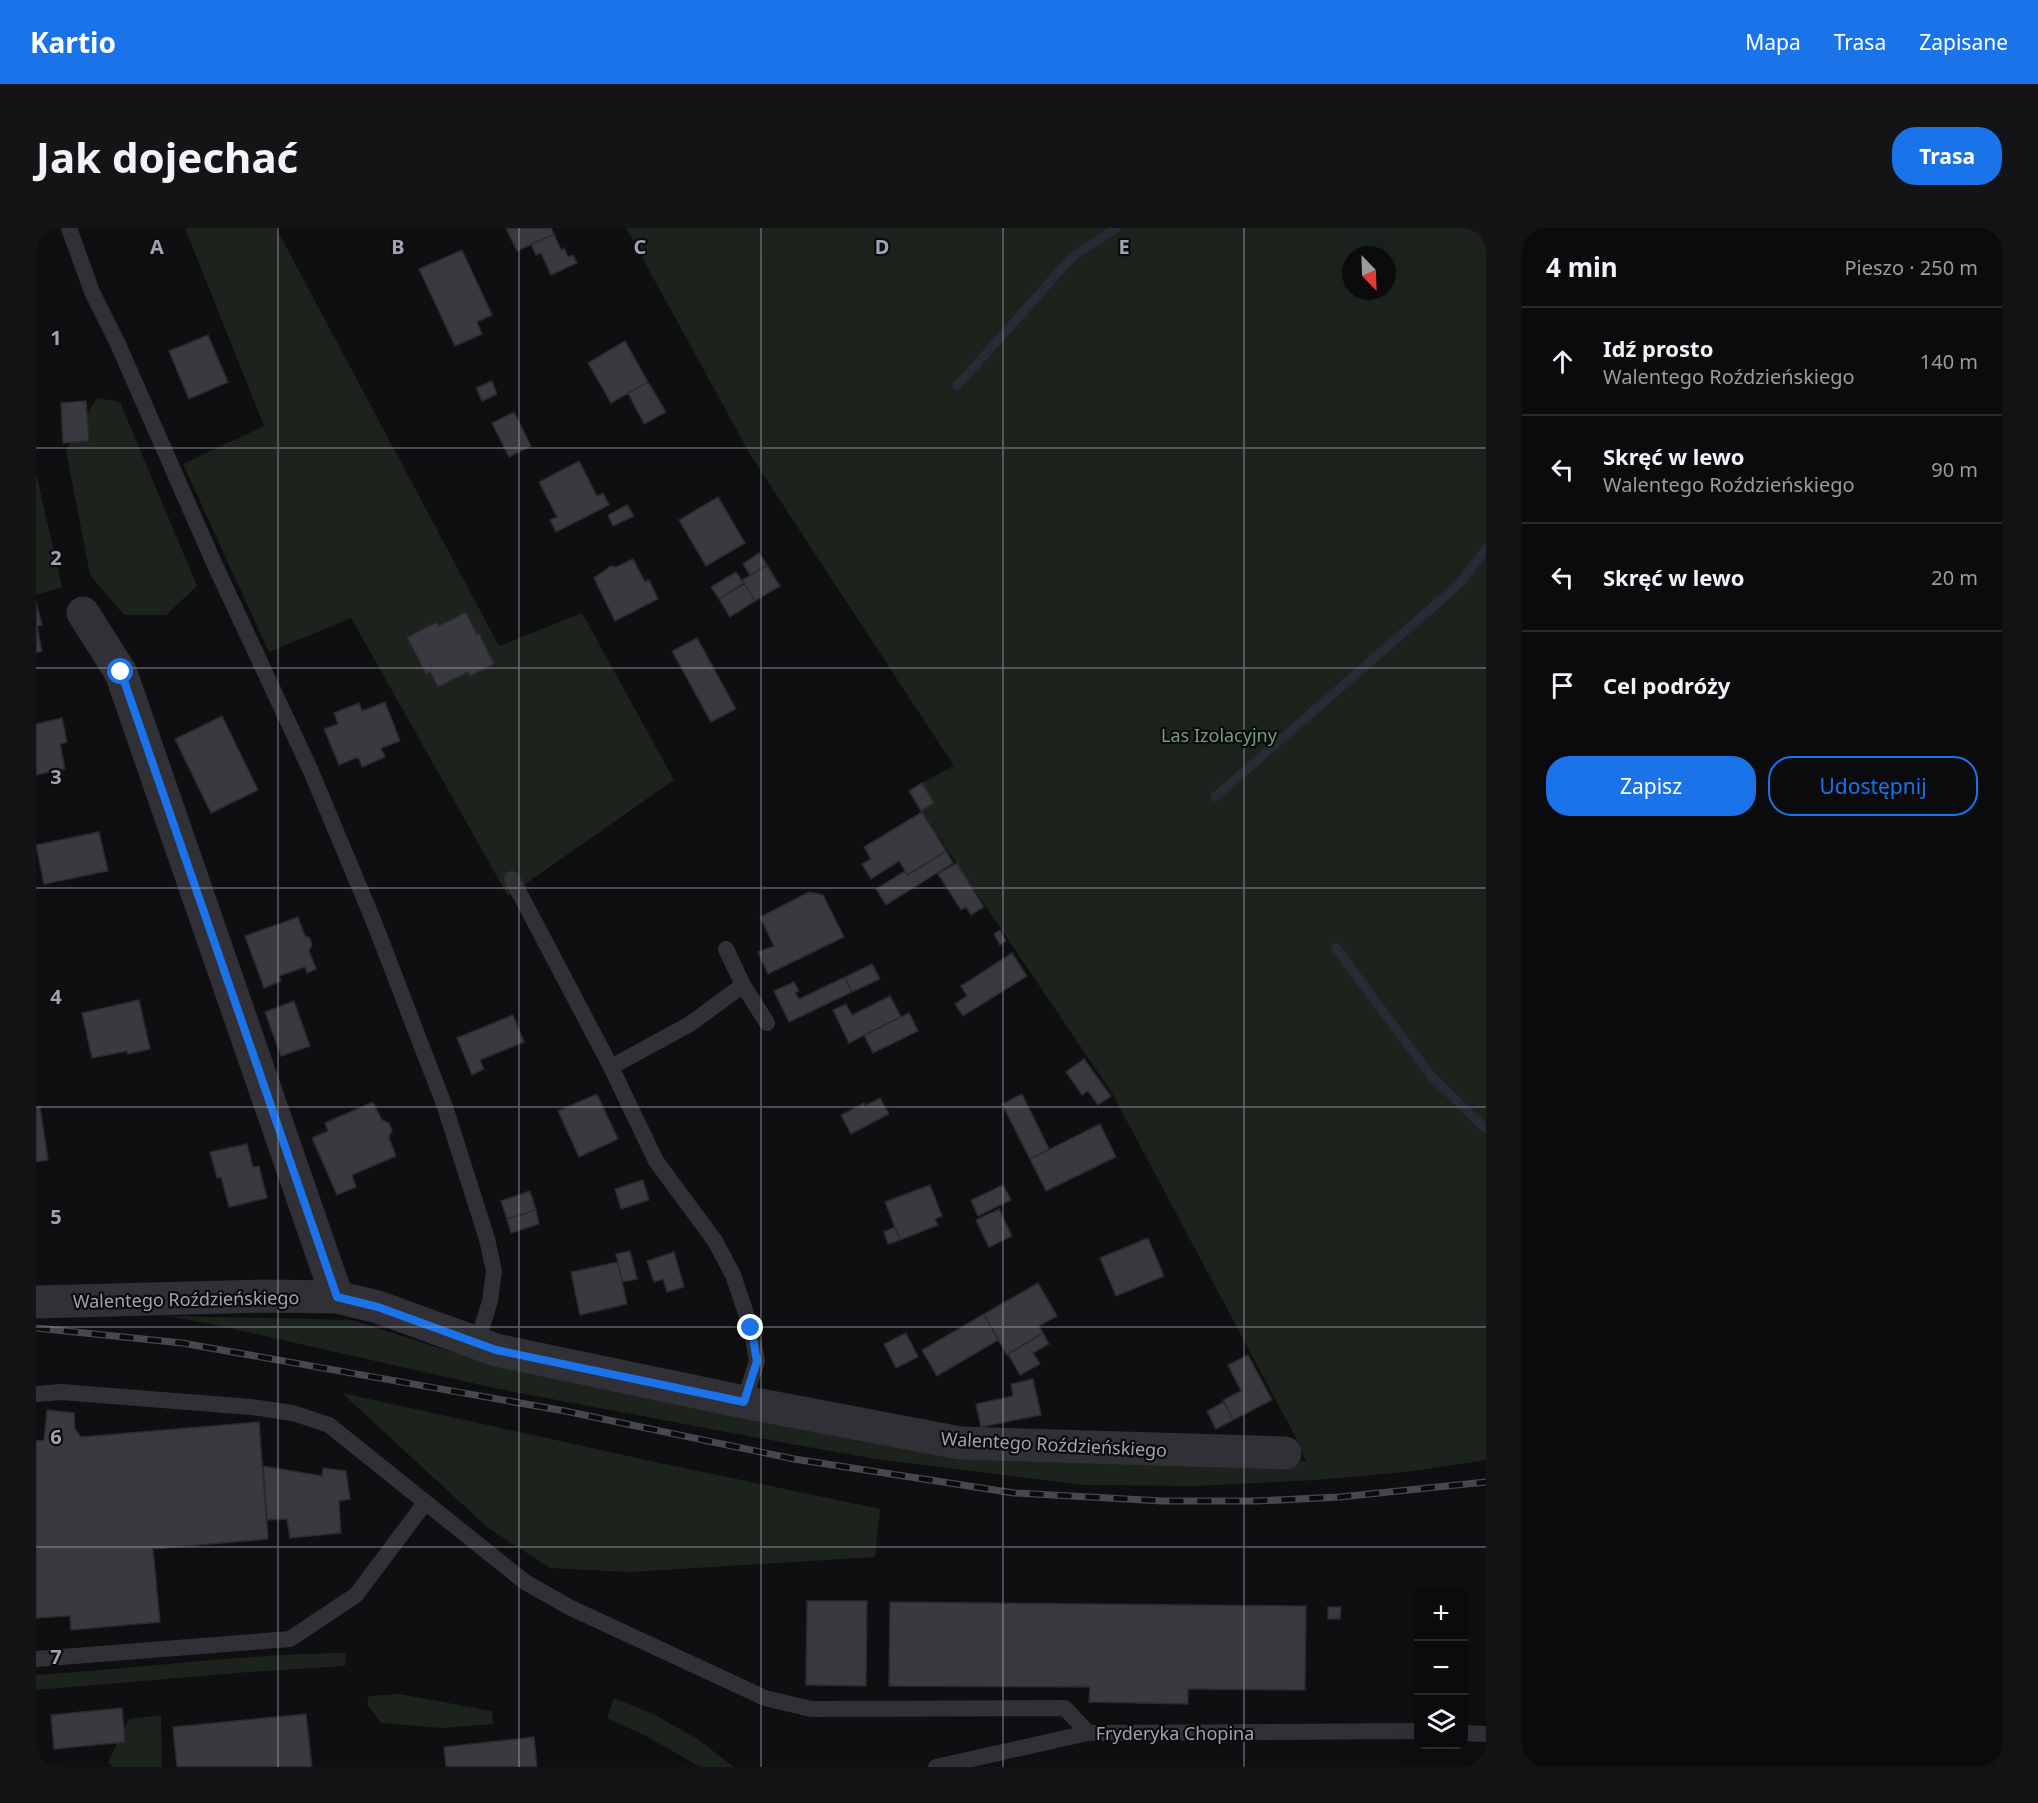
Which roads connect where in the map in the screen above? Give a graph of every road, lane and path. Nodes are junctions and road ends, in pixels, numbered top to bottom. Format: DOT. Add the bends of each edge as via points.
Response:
graph roads {
  1 [pos="69,228"];
  2 [pos="84,613"];
  3 [pos="512,879"];
  4 [pos="726,949"];
  5 [pos="743,985"];
  6 [pos="767,1023"];
  7 [pos="611,1068"];
  8 [pos="337,1297"];
  9 [pos="36,1302"];
  10 [pos="477,1343"];
  11 [pos="36,1394"];
  12 [pos="744,1402"];
  13 [pos="1286,1453"];
  14 [pos="426,1503"];
  15 [pos="36,1659"];
  16 [pos="1414,1731"];
  17 [pos="1088,1733"];
  18 [pos="1468,1733"];
  19 [pos="1486,1734"];
  20 [pos="936,1767"];
  1 -- 10 [label="lane" via="93,292 310,769 445,1107 488,1239 494,1271"];
  2 -- 8 [label="street" via="121,672"];
  3 -- 7 [label="lane"];
  4 -- 5 [label="lane"];
  5 -- 6 [label="lane"];
  5 -- 7 [label="lane" via="690,1024"];
  7 -- 12 [label="lane" via="656,1161 715,1241 734,1275 757,1361"];
  8 -- 9 [label="street, Walentego Roździeńskiego"];
  8 -- 10 [label="street, Walentego Roździeńskiego" via="378,1307"];
  10 -- 12 [label="street, Walentego Roździeńskiego"];
  11 -- 14 [label="lane" via="61,1392 293,1413 329,1425"];
  12 -- 13 [label="street, Walentego Roździeńskiego" via="960,1443"];
  14 -- 15 [label="lane" via="356,1595 290,1639"];
  14 -- 17 [label="lane" via="525,1582 765,1698 811,1709 1065,1708"];
  16 -- 17 [label="lane, Fryderyka Chopina"];
  17 -- 20 [label="lane, Fryderyka Chopina"];
  18 -- 19 [label="lane"];
}
